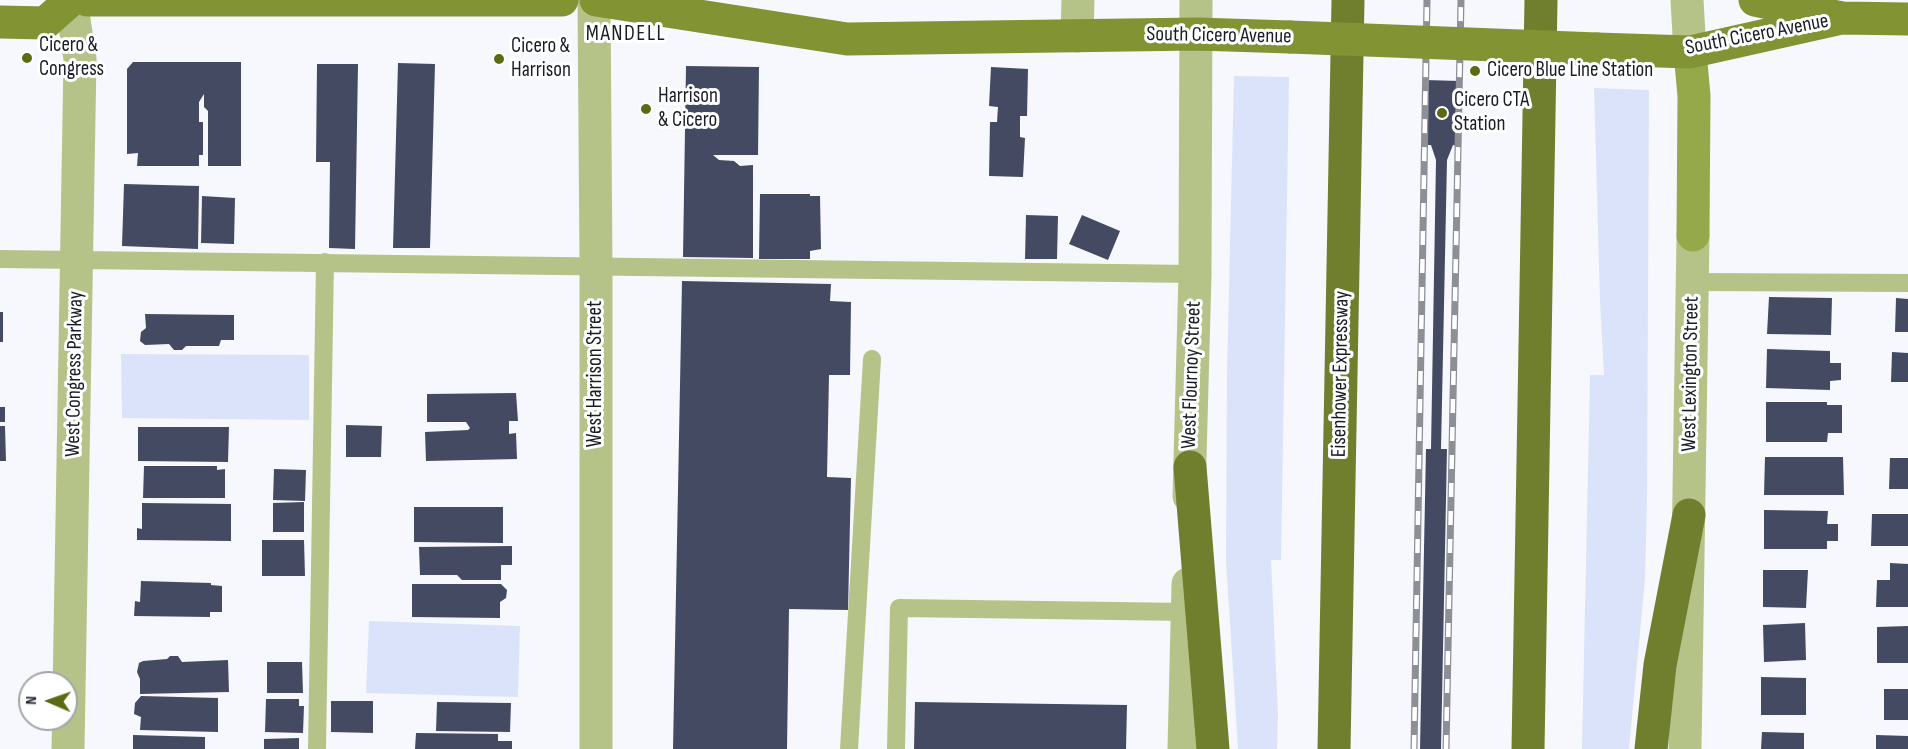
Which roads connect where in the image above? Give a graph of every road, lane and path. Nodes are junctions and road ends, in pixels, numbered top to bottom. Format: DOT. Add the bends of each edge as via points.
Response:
graph roads {
  1 [pos="71,0"];
  2 [pos="87,0"];
  3 [pos="562,0"];
  4 [pos="595,0"];
  5 [pos="1078,0"];
  6 [pos="1196,0"];
  7 [pos="1348,0"];
  8 [pos="1541,0"];
  9 [pos="1687,0"];
  10 [pos="1755,0"];
  11 [pos="1842,9"];
  12 [pos="1902,12"];
  13 [pos="0,22"];
  14 [pos="1197,34"];
  15 [pos="1077,36"];
  16 [pos="1690,52"];
  17 [pos="1692,235"];
  18 [pos="0,259"];
  19 [pos="77,260"];
  20 [pos="325,262"];
  21 [pos="596,265"];
  22 [pos="1195,274"];
  23 [pos="1692,282"];
  24 [pos="1908,283"];
  25 [pos="872,358"];
  26 [pos="1190,467"];
  27 [pos="1689,515"];
  28 [pos="1187,612"];
  29 [pos="68,749"];
  30 [pos="317,749"];
  31 [pos="596,749"];
  32 [pos="849,749"];
  33 [pos="896,749"];
  34 [pos="1184,749"];
  35 [pos="1213,749"];
  36 [pos="1334,749"];
  37 [pos="1528,749"];
  38 [pos="1651,749"];
  39 [pos="1685,749"];
  1 -- 13 [label="main road" via="45,23"];
  1 -- 19 [label="street, West Congress Parkway" via="80,59"];
  2 -- 3 [label="main road"];
  4 -- 15 [label="main road, South Cicero Avenue" via="847,39"];
  4 -- 21 [label="street, West Harrison Street"];
  5 -- 15 [label="street"];
  6 -- 14 [label="street, West Flournoy Street"];
  7 -- 36 [label="highway, Eisenhower Expressway"];
  8 -- 37 [label="highway"];
  9 -- 16 [label="street, West Lexington Street"];
  10 -- 11 [label="main road, South Cicero Avenue"];
  11 -- 12 [label="main road, South Cicero Avenue"];
  11 -- 16 [label="main road, South Cicero Avenue"];
  14 -- 15 [label="main road, South Cicero Avenue"];
  14 -- 16 [label="main road, South Cicero Avenue, bridge"];
  14 -- 22 [label="street, West Flournoy Street"];
  16 -- 17 [label="main road, West Lexington Street" via="1694,96"];
  17 -- 23 [label="street, West Lexington Street"];
  18 -- 19 [label="lane"];
  19 -- 20 [label="lane"];
  19 -- 29 [label="street, West Congress Parkway"];
  20 -- 21 [label="lane"];
  20 -- 30 [label="lane"];
  21 -- 22 [label="lane"];
  21 -- 31 [label="street, West Harrison Street"];
  22 -- 26 [label="street, West Flournoy Street"];
  23 -- 24 [label="lane"];
  23 -- 27 [label="street, West Lexington Street"];
  25 -- 32 [label="lane"];
  26 -- 28 [label="street, West Flournoy Street"];
  26 -- 35 [label="highway"];
  27 -- 38 [label="highway" via="1660,665"];
  27 -- 39 [label="street, West Lexington Street"];
  28 -- 33 [label="lane" via="899,608"];
  28 -- 34 [label="street, West Flournoy Street"];
}
